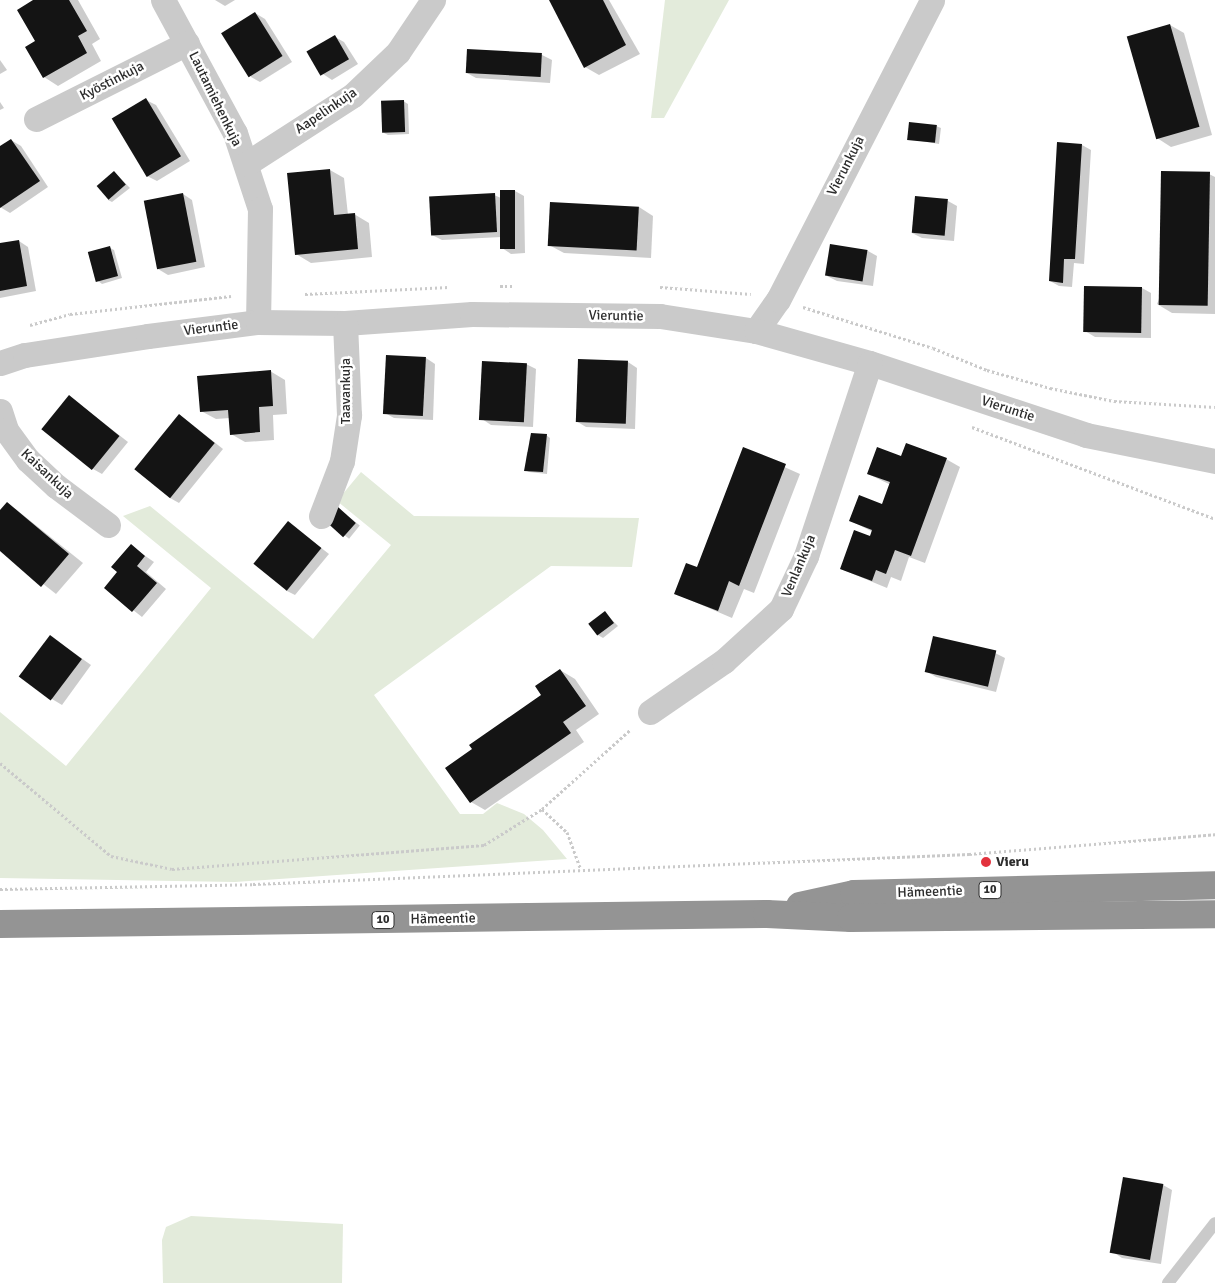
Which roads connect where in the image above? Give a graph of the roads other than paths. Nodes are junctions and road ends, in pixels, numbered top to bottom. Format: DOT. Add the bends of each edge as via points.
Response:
graph roads {
  1 [pos="163,0"];
  2 [pos="433,0"];
  3 [pos="932,0"];
  4 [pos="187,43"];
  5 [pos="36,118"];
  6 [pos="246,164"];
  7 [pos="258,322"];
  8 [pos="346,322"];
  9 [pos="756,331"];
  10 [pos="0,363"];
  11 [pos="870,363"];
  12 [pos="0,411"];
  13 [pos="1215,461"];
  14 [pos="322,516"];
  15 [pos="108,525"];
  16 [pos="650,712"];
  17 [pos="1215,885"];
  18 [pos="766,914"];
  19 [pos="1215,914"];
  20 [pos="0,924"];
  21 [pos="1215,1223"];
  22 [pos="1168,1283"];
  1 -- 4 [label="street, Lautamiehenkuja"];
  2 -- 6 [label="street, Aapelinkuja" via="398,52 353,95"];
  3 -- 9 [label="street, Vierunkuja" via="778,300"];
  4 -- 5 [label="street, Kyöstinkuja"];
  4 -- 6 [label="street, Lautamiehenkuja" via="235,134"];
  6 -- 7 [label="street, Lautamiehenkuja" via="260,209"];
  7 -- 8 [label="street, Vieruntie"];
  7 -- 10 [label="street, Vieruntie" via="25,355"];
  8 -- 9 [label="street, Vieruntie" via="472,314 660,316"];
  8 -- 14 [label="street, Taavankuja" via="348,415 342,462"];
  9 -- 11 [label="street, Vieruntie"];
  11 -- 13 [label="street, Vieruntie" via="1086,435"];
  11 -- 16 [label="street, Venlankuja" via="806,556 781,609 724,661"];
  12 -- 15 [label="street, Kaisankuja" via="6,430 28,460 56,486"];
  17 -- 18 [label="highway, Hämeentie / 10" via="854,894"];
  18 -- 19 [label="highway, Hämeentie / 10" via="851,918"];
  18 -- 20 [label="highway, Hämeentie / 10"];
  21 -- 22 [label="lane"];
}
